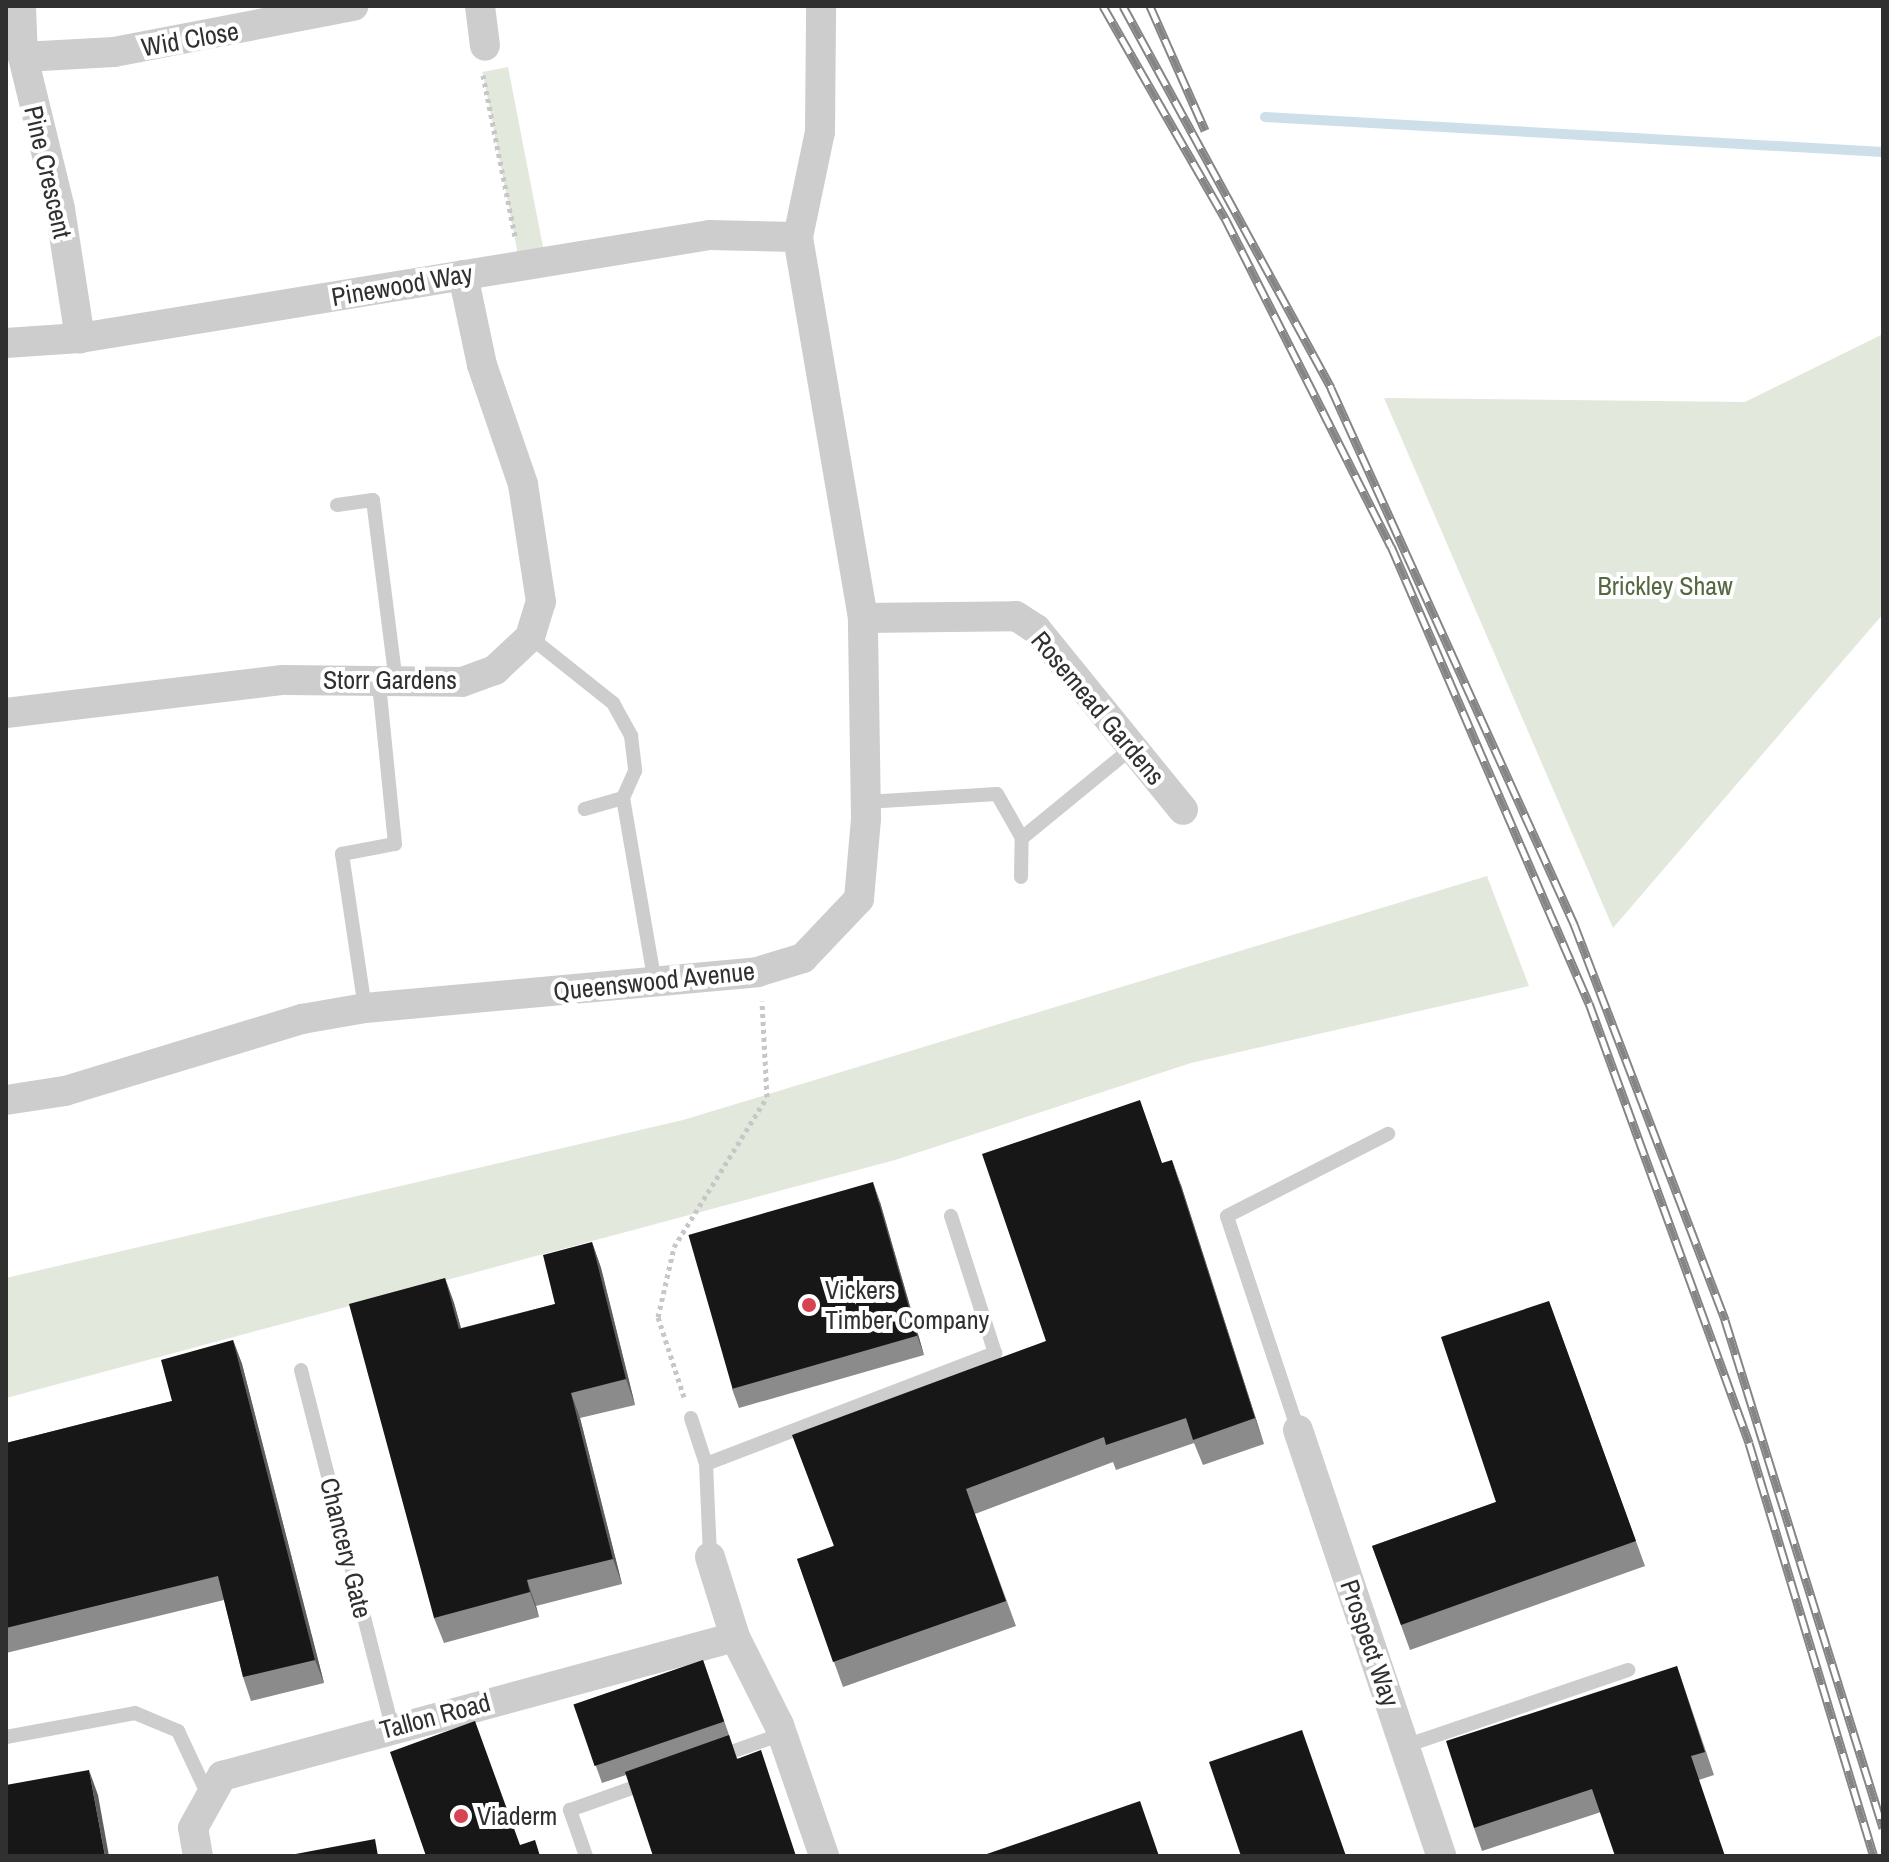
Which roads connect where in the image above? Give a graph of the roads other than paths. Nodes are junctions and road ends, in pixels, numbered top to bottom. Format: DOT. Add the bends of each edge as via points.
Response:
graph roads {
  1 [pos="21,6"];
  2 [pos="480,6"];
  3 [pos="821,6"];
  4 [pos="345,7"];
  5 [pos="485,46"];
  6 [pos="23,57"];
  7 [pos="798,237"];
  8 [pos="463,275"];
  9 [pos="80,338"];
  10 [pos="6,343"];
  11 [pos="337,505"];
  12 [pos="863,618"];
  13 [pos="530,637"];
  14 [pos="388,683"];
  15 [pos="6,713"];
  16 [pos="1132,748"];
  17 [pos="623,798"];
  18 [pos="866,802"];
  19 [pos="585,809"];
  20 [pos="1183,810"];
  21 [pos="1022,838"];
  22 [pos="1021,877"];
  23 [pos="655,985"];
  24 [pos="365,1008"];
  25 [pos="6,1100"];
  26 [pos="1388,1134"];
  27 [pos="951,1216"];
  28 [pos="301,1370"];
  29 [pos="691,1418"];
  30 [pos="1298,1430"];
  31 [pos="706,1464"];
  32 [pos="710,1557"];
  33 [pos="735,1637"];
  34 [pos="1628,1670"];
  35 [pos="392,1726"];
  36 [pos="782,1734"];
  37 [pos="6,1737"];
  38 [pos="1405,1746"];
  39 [pos="697,1764"];
  40 [pos="669,1775"];
  41 [pos="207,1793"];
  42 [pos="198,1856"];
  43 [pos="586,1856"];
  44 [pos="824,1856"];
  45 [pos="1441,1856"];
  1 -- 6 [label="street, Pine Crescent"];
  2 -- 5 [label="street"];
  3 -- 7 [label="street" via="820,132"];
  4 -- 6 [label="street, Wid Close" via="114,52"];
  6 -- 9 [label="street, Pine Crescent"];
  7 -- 8 [label="street, Pinewood Way" via="710,235"];
  7 -- 12 [label="street, Queenswood Avenue"];
  8 -- 9 [label="street, Pinewood Way"];
  8 -- 13 [label="street" via="482,365 523,484 541,602"];
  9 -- 10 [label="street, Pinewood Way"];
  11 -- 14 [label="lane" via="373,500"];
  12 -- 16 [label="street, Rosemead Gardens" via="1016,616 1036,629"];
  12 -- 18 [label="street, Queenswood Avenue"];
  13 -- 14 [label="street, Storr Gardens" via="495,670 462,682"];
  13 -- 17 [label="lane" via="626,721 635,771"];
  14 -- 15 [label="street, Storr Gardens" via="283,680"];
  14 -- 24 [label="lane" via="395,844 342,854"];
  16 -- 20 [label="street, Rosemead Gardens"];
  16 -- 21 [label="lane"];
  17 -- 19 [label="lane"];
  17 -- 23 [label="lane"];
  18 -- 21 [label="lane" via="997,794"];
  18 -- 23 [label="street, Queenswood Avenue" via="859,899 803,958 757,972"];
  21 -- 22 [label="lane"];
  23 -- 24 [label="street, Queenswood Avenue"];
  24 -- 25 [label="street, Queenswood Avenue" via="302,1019 65,1091"];
  26 -- 30 [label="lane" via="1227,1216"];
  27 -- 31 [label="lane" via="995,1353"];
  28 -- 35 [label="lane, Chancery Gate"];
  29 -- 31 [label="lane"];
  30 -- 38 [label="street, Prospect Way"];
  31 -- 32 [label="lane"];
  32 -- 33 [label="street"];
  33 -- 35 [label="street, Tallon Road"];
  33 -- 36 [label="street"];
  34 -- 38 [label="lane"];
  35 -- 41 [label="street, Tallon Road" via="222,1776"];
  36 -- 39 [label="lane"];
  36 -- 44 [label="street"];
  37 -- 41 [label="lane" via="135,1713 178,1731"];
  38 -- 45 [label="street, Prospect Way"];
  40 -- 43 [label="lane" via="570,1810"];
  41 -- 42 [label="street" via="193,1828"];
}
